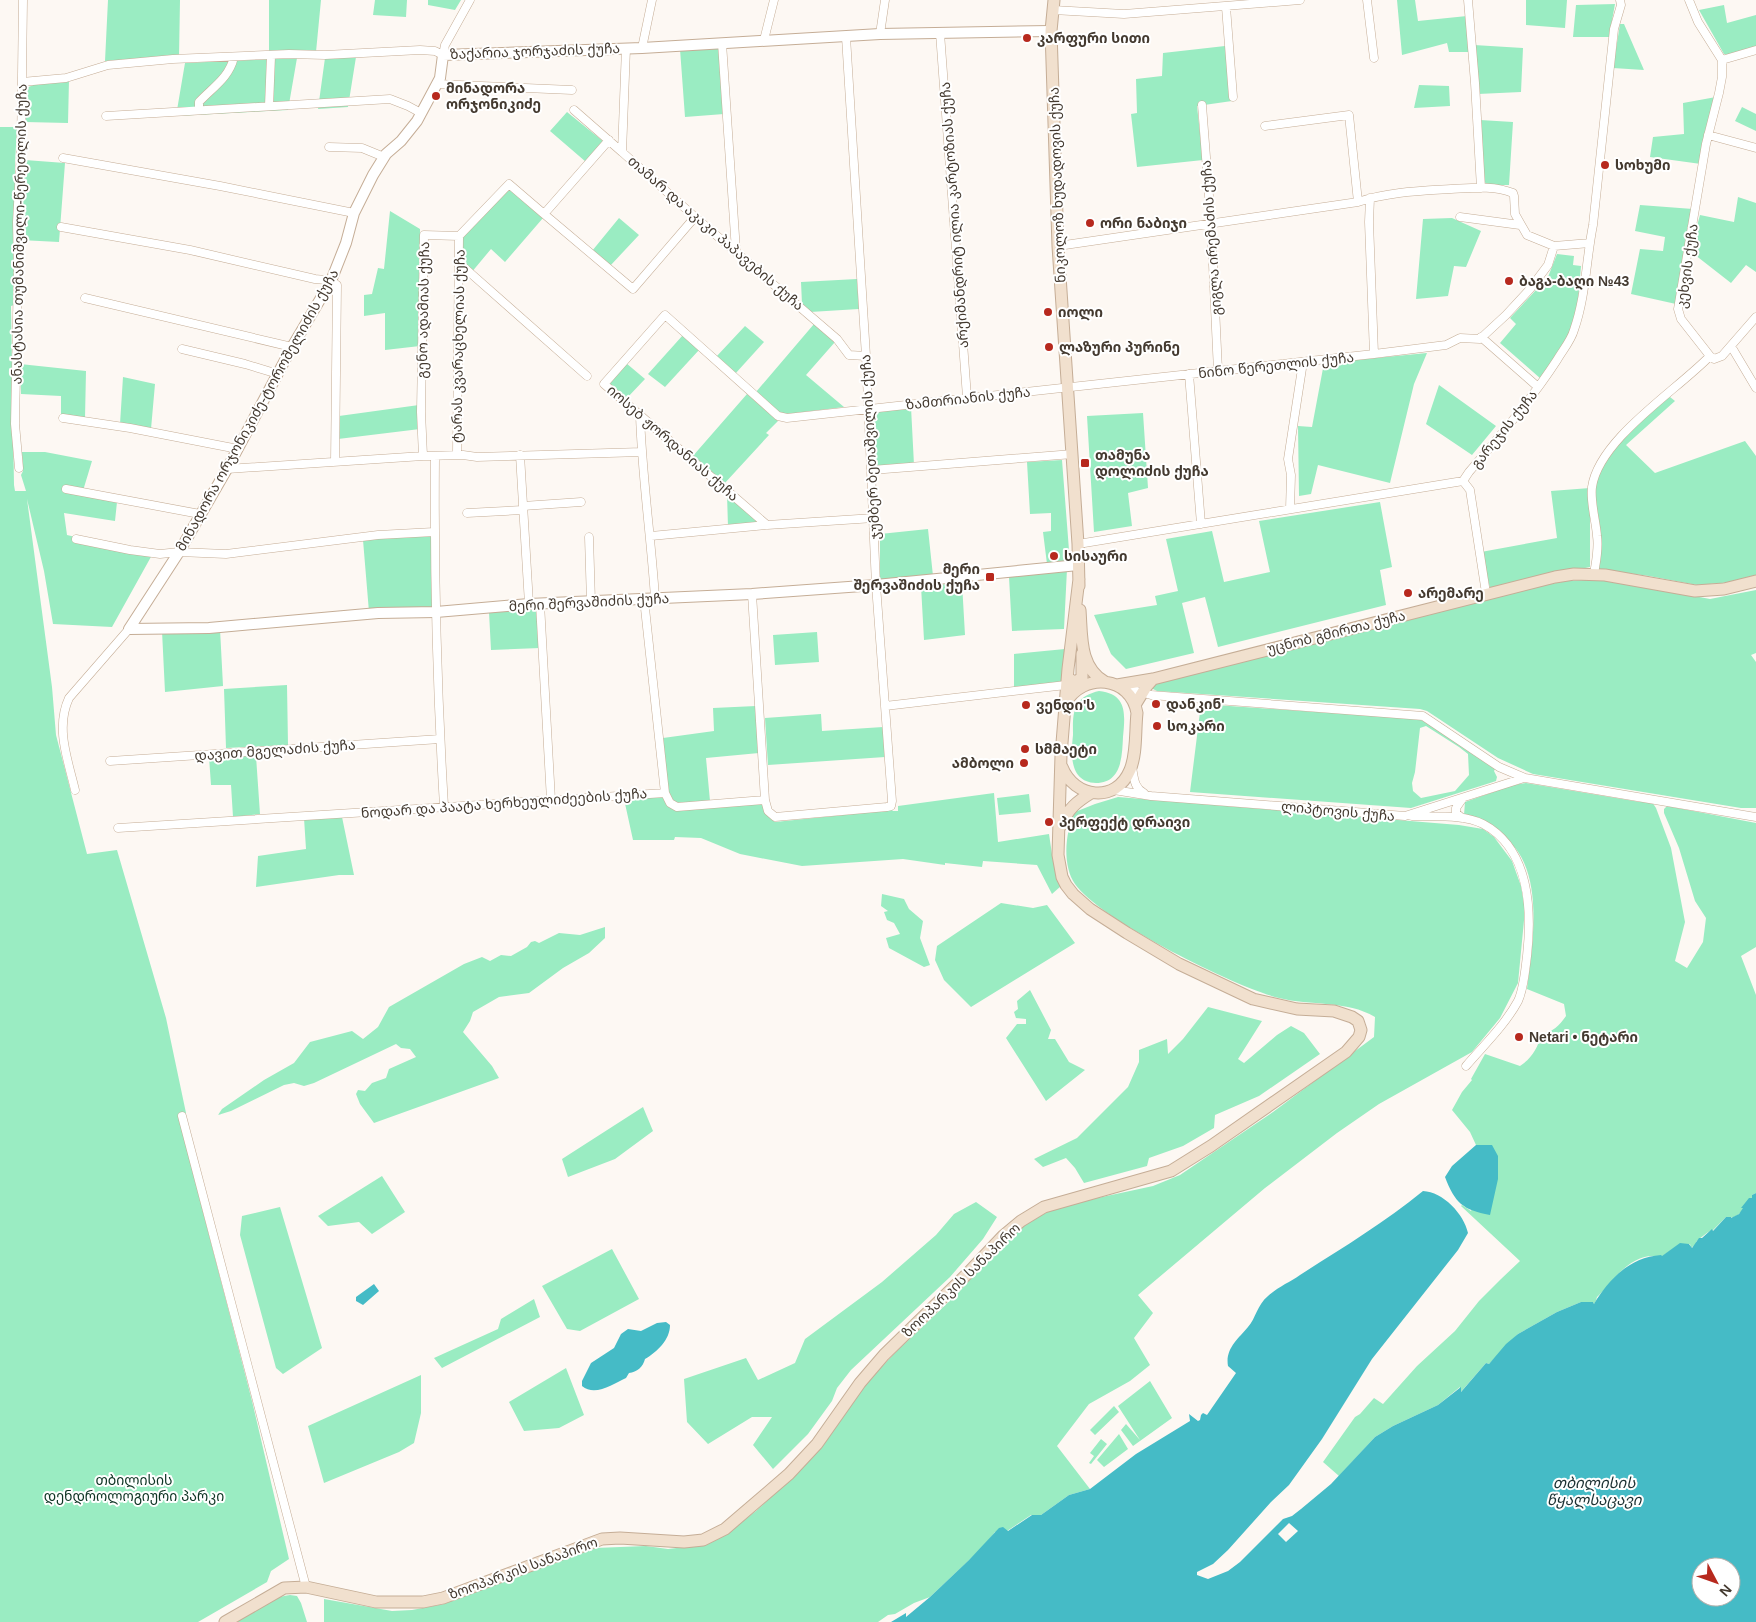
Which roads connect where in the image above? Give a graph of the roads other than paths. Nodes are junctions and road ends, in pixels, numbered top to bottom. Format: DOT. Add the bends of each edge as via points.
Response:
graph roads {
  1 [pos="24,0"];
  2 [pos="470,0"];
  3 [pos="652,0"];
  4 [pos="774,0"];
  5 [pos="885,0"];
  6 [pos="1293,0"];
  7 [pos="1300,0"];
  8 [pos="1367,0"];
  9 [pos="1468,0"];
  10 [pos="1620,0"];
  11 [pos="1689,0"];
  12 [pos="1053,5"];
  13 [pos="1226,7"];
  14 [pos="1051,31"];
  15 [pos="940,33"];
  16 [pos="880,34"];
  17 [pos="846,37"];
  18 [pos="764,40"];
  19 [pos="722,43"];
  20 [pos="626,48"];
  21 [pos="642,48"];
  22 [pos="1756,50"];
  23 [pos="443,55"];
  24 [pos="271,56"];
  25 [pos="234,57"];
  26 [pos="1374,58"];
  27 [pos="1722,60"];
  28 [pos="22,82"];
  29 [pos="437,84"];
  30 [pos="572,90"];
  31 [pos="1233,97"];
  32 [pos="1202,105"];
  33 [pos="269,106"];
  34 [pos="199,110"];
  35 [pos="574,110"];
  36 [pos="421,114"];
  37 [pos="106,116"];
  38 [pos="1265,126"];
  39 [pos="1708,135"];
  40 [pos="609,140"];
  41 [pos="329,147"];
  42 [pos="1756,148"];
  43 [pos="622,152"];
  44 [pos="384,157"];
  45 [pos="63,158"];
  46 [pos="1481,188"];
  47 [pos="1370,198"];
  48 [pos="1358,202"];
  49 [pos="354,213"];
  50 [pos="544,214"];
  51 [pos="695,217"];
  52 [pos="1460,217"];
  53 [pos="1211,222"];
  54 [pos="1520,225"];
  55 [pos="61,227"];
  56 [pos="459,236"];
  57 [pos="1590,243"];
  58 [pos="1058,246"];
  59 [pos="1554,246"];
  60 [pos="736,251"];
  61 [pos="459,263"];
  62 [pos="331,281"];
  63 [pos="85,298"];
  64 [pos="1756,317"];
  65 [pos="1481,337"];
  66 [pos="1730,346"];
  67 [pos="292,347"];
  68 [pos="182,349"];
  69 [pos="1374,354"];
  70 [pos="866,356"];
  71 [pos="1710,356"];
  72 [pos="1303,362"];
  73 [pos="1218,371"];
  74 [pos="278,374"];
  75 [pos="1189,374"];
  76 [pos="587,376"];
  77 [pos="1538,387"];
  78 [pos="1068,388"];
  79 [pos="1756,388"];
  80 [pos="968,397"];
  81 [pos="868,409"];
  82 [pos="640,415"];
  83 [pos="63,418"];
  84 [pos="238,449"];
  85 [pos="642,452"];
  86 [pos="1073,454"];
  87 [pos="520,455"];
  88 [pos="422,456"];
  89 [pos="457,456"];
  90 [pos="435,457"];
  91 [pos="336,462"];
  92 [pos="19,468"];
  93 [pos="227,469"];
  94 [pos="872,470"];
  95 [pos="1463,481"];
  96 [pos="66,489"];
  97 [pos="581,502"];
  98 [pos="523,508"];
  99 [pos="1290,509"];
  100 [pos="467,513"];
  101 [pos="200,514"];
  102 [pos="874,518"];
  103 [pos="1201,524"];
  104 [pos="767,525"];
  105 [pos="434,532"];
  106 [pos="651,536"];
  107 [pos="589,537"];
  108 [pos="76,539"];
  109 [pos="1078,544"];
  110 [pos="179,552"];
  111 [pos="1078,565"];
  112 [pos="1594,574"];
  113 [pos="1079,578"];
  114 [pos="1756,581"];
  115 [pos="876,585"];
  116 [pos="1486,593"];
  117 [pos="752,594"];
  118 [pos="650,599"];
  119 [pos="591,602"];
  120 [pos="529,604"];
  121 [pos="540,604"];
  122 [pos="436,612"];
  123 [pos="129,629"];
  124 [pos="1082,647"];
  125 [pos="1068,669"];
  126 [pos="1153,679"];
  127 [pos="1111,684"];
  128 [pos="1066,685"];
  129 [pos="1142,693"];
  130 [pos="1065,705"];
  131 [pos="1136,705"];
  132 [pos="885,706"];
  133 [pos="440,739"];
  134 [pos="110,761"];
  135 [pos="1132,762"];
  136 [pos="1061,765"];
  137 [pos="1499,766"];
  138 [pos="1525,778"];
  139 [pos="1499,786"];
  140 [pos="75,790"];
  141 [pos="1114,790"];
  142 [pos="665,793"];
  143 [pos="1091,793"];
  144 [pos="1151,796"];
  145 [pos="1463,798"];
  146 [pos="551,800"];
  147 [pos="765,800"];
  148 [pos="444,806"];
  149 [pos="1405,816"];
  150 [pos="1756,817"];
  151 [pos="1462,818"];
  152 [pos="118,828"];
  153 [pos="1059,836"];
  154 [pos="1466,1066"];
  155 [pos="182,1116"];
  156 [pos="306,1587"];
  157 [pos="225,1622"];
  1 -- 28 [label="street, ანასტასია თუმანიშვილი-წერეთლის ქუჩა"];
  2 -- 23 [label="street" via="445,45"];
  3 -- 21 [label="street"];
  4 -- 18 [label="street"];
  5 -- 16 [label="street"];
  6 -- 7 [label="street"];
  6 -- 13 [label="street"];
  8 -- 26 [label="street"];
  9 -- 46 [label="street"];
  10 -- 57 [label="street, გარეჯის ქუჩა"];
  11 -- 27 [label="street" via="1698,22"];
  12 -- 13 [label="street" via="1124,14"];
  12 -- 14 [label="main road, ნიკოლოზ ხუდადოვის ქუჩა"];
  13 -- 31 [label="street"];
  14 -- 15 [label="street, ზაქარია ჯორჯაძის ქუჩა"];
  14 -- 58 [label="main road, ნიკოლოზ ხუდადოვის ქუჩა"];
  15 -- 16 [label="street, ზაქარია ჯორჯაძის ქუჩა"];
  15 -- 80 [label="street, არქიმანდრიტ ილია კარტოზიას ქუჩა"];
  16 -- 17 [label="street, ზაქარია ჯორჯაძის ქუჩა"];
  17 -- 18 [label="street, ზაქარია ჯორჯაძის ქუჩა"];
  17 -- 70 [label="street, ჯუმბერ ბეთაშვილის ქუჩა"];
  18 -- 19 [label="street, ზაქარია ჯორჯაძის ქუჩა"];
  19 -- 21 [label="street, ზაქარია ჯორჯაძის ქუჩა"];
  19 -- 60 [label="street"];
  20 -- 21 [label="street, ზაქარია ჯორჯაძის ქუჩა"];
  20 -- 23 [label="street, ზაქარია ჯორჯაძის ქუჩა"];
  20 -- 43 [label="street, თამარ და აკაკი პაპავების ქუჩა"];
  22 -- 27 [label="street"];
  23 -- 24 [label="street, ზაქარია ჯორჯაძის ქუჩა" via="420,50"];
  23 -- 29 [label="street, მინადორა ორჯონიკიძე-ტოროშელიძის ქუჩა"];
  24 -- 25 [label="street, ზაქარია ჯორჯაძის ქუჩა"];
  24 -- 33 [label="street"];
  25 -- 28 [label="street, ზაქარია ჯორჯაძის ქუჩა" via="108,65 66,78"];
  25 -- 34 [label="street" via="225,78 199,102"];
  27 -- 39 [label="street, კეხვის ქუჩა" via="1719,93"];
  28 -- 92 [label="street, ანასტასია თუმანიშვილი-წერეთლის ქუჩა" via="16,222"];
  29 -- 30 [label="street"];
  29 -- 36 [label="street, მინადორა ორჯონიკიძე-ტოროშელიძის ქუჩა"];
  32 -- 53 [label="street, გიგლა ირემაძის ქუჩა"];
  33 -- 34 [label="street"];
  33 -- 36 [label="street" via="390,99"];
  34 -- 37 [label="street"];
  35 -- 40 [label="street"];
  36 -- 44 [label="street, მინადორა ორჯონიკიძე-ტოროშელიძის ქუჩა"];
  38 -- 48 [label="street" via="1350,116"];
  39 -- 42 [label="street"];
  39 -- 71 [label="street, კეხვის ქუჩა" via="1678,309 1681,319"];
  40 -- 43 [label="street"];
  40 -- 50 [label="street"];
  41 -- 44 [label="street" via="362,148"];
  43 -- 51 [label="street, თამარ და აკაკი პაპავების ქუჩა"];
  44 -- 49 [label="street, მინადორა ორჯონიკიძე-ტოროშელიძის ქუჩა"];
  45 -- 49 [label="street"];
  46 -- 47 [label="street" via="1390,193"];
  46 -- 54 [label="street" via="1513,193 1514,214"];
  47 -- 48 [label="street"];
  47 -- 69 [label="street"];
  48 -- 53 [label="street"];
  49 -- 62 [label="street, მინადორა ორჯონიკიძე-ტოროშელიძის ქუჩა"];
  50 -- 51 [label="street" via="633,289"];
  50 -- 56 [label="street" via="509,184"];
  51 -- 60 [label="street, თამარ და აკაკი პაპავების ქუჩა"];
  52 -- 54 [label="street"];
  53 -- 58 [label="street"];
  53 -- 73 [label="street, გიგლა ირემაძის ქუჩა"];
  54 -- 59 [label="street" via="1527,235"];
  55 -- 62 [label="street" via="190,250"];
  56 -- 61 [label="street, ტარას კვარაცხელიას ქუჩა"];
  56 -- 88 [label="street, გენო ადამიას ქუჩა" via="424,235"];
  57 -- 59 [label="street"];
  57 -- 77 [label="street, გარეჯის ქუჩა" via="1584,294 1574,332"];
  58 -- 78 [label="main road, ნიკოლოზ ხუდადოვის ქუჩა"];
  59 -- 65 [label="street" via="1548,265 1530,290"];
  60 -- 70 [label="street, თამარ და აკაკი პაპავების ქუჩა" via="837,339 849,355"];
  61 -- 76 [label="street"];
  61 -- 89 [label="street, ტარას კვარაცხელიას ქუჩა"];
  62 -- 67 [label="street, მინადორა ორჯონიკიძე-ტოროშელიძის ქუჩა"];
  62 -- 91 [label="street" via="337,285"];
  63 -- 67 [label="street"];
  64 -- 66 [label="street"];
  65 -- 69 [label="street, ნინო წერეთლის ქუჩა"];
  65 -- 77 [label="street"];
  66 -- 71 [label="street" via="1718,359"];
  66 -- 79 [label="street"];
  67 -- 74 [label="street, მინადორა ორჯონიკიძე-ტოროშელიძის ქუჩა"];
  68 -- 74 [label="street"];
  69 -- 72 [label="street, ნინო წერეთლის ქუჩა"];
  70 -- 81 [label="street, ჯუმბერ ბეთაშვილის ქუჩა"];
  71 -- 112 [label="street" via="1614,444 1597,469 1592,488 1598,538"];
  72 -- 73 [label="street, ნინო წერეთლის ქუჩა"];
  72 -- 99 [label="street" via="1288,459"];
  73 -- 75 [label="street, ნინო წერეთლის ქუჩა"];
  74 -- 84 [label="street, მინადორა ორჯონიკიძე-ტოროშელიძის ქუჩა"];
  75 -- 78 [label="street, ნინო წერეთლის ქუჩა"];
  75 -- 103 [label="street"];
  77 -- 95 [label="street, გარეჯის ქუჩა"];
  78 -- 80 [label="street, ზამთრიანის ქუჩა"];
  78 -- 86 [label="main road, ნიკოლოზ ხუდადოვის ქუჩა"];
  80 -- 81 [label="street, ზამთრიანის ქუჩა"];
  81 -- 82 [label="street, იოსებ ჟორდანიას ქუჩა" via="787,418 778,416 665,315 604,384"];
  81 -- 94 [label="street, ჯუმბერ ბეთაშვილის ქუჩა"];
  82 -- 85 [label="street"];
  82 -- 104 [label="street, იოსებ ჟორდანიას ქუჩა"];
  83 -- 84 [label="street"];
  84 -- 93 [label="street, მინადორა ორჯონიკიძე-ტოროშელიძის ქუჩა"];
  85 -- 87 [label="street"];
  85 -- 106 [label="street"];
  86 -- 94 [label="street"];
  86 -- 109 [label="main road, ნიკოლოზ ხუდადოვის ქუჩა"];
  87 -- 89 [label="street"];
  87 -- 98 [label="street"];
  88 -- 90 [label="street"];
  88 -- 91 [label="street"];
  89 -- 90 [label="street"];
  90 -- 105 [label="street"];
  91 -- 93 [label="street"];
  93 -- 101 [label="street, მინადორა ორჯონიკიძე-ტოროშელიძის ქუჩა"];
  94 -- 102 [label="street, ჯუმბერ ბეთაშვილის ქუჩა"];
  95 -- 99 [label="street, გარეჯის ქუჩა"];
  95 -- 116 [label="street" via="1470,490"];
  96 -- 101 [label="street"];
  97 -- 98 [label="street"];
  98 -- 100 [label="street"];
  98 -- 120 [label="street"];
  99 -- 103 [label="street, გარეჯის ქუჩა"];
  101 -- 110 [label="street, მინადორა ორჯონიკიძე-ტოროშელიძის ქუჩა"];
  102 -- 104 [label="street"];
  102 -- 115 [label="street, ჯუმბერ ბეთაშვილის ქუჩა"];
  103 -- 109 [label="street, გარეჯის ქუჩა"];
  104 -- 106 [label="street"];
  105 -- 110 [label="street" via="378,535 226,554"];
  105 -- 122 [label="street"];
  106 -- 118 [label="street"];
  107 -- 119 [label="street"];
  108 -- 110 [label="street" via="160,554"];
  109 -- 111 [label="main road, ნიკოლოზ ხუდადოვის ქუჩა"];
  110 -- 123 [label="street, მინადორა ორჯონიკიძე-ტოროშელიძის ქუჩა"];
  111 -- 113 [label="main road, ნიკოლოზ ხუდადოვის ქუჩა"];
  111 -- 115 [label="street, მერი შერვაშიძის ქუჩა"];
  112 -- 114 [label="main road, უცნობ გმირთა ქუჩა" via="1694,591 1724,589"];
  112 -- 116 [label="main road, უცნობ გმირთა ქუჩა" via="1555,577"];
  113 -- 124 [label="main road, ნიკოლოზ ხუდადოვის ქუჩა"];
  113 -- 125 [label="main road, ნიკოლოზ ხუდადოვის ქუჩა"];
  115 -- 117 [label="street, მერი შერვაშიძის ქუჩა"];
  115 -- 132 [label="street, ჯუმბერ ბეთაშვილის ქუჩა"];
  116 -- 126 [label="main road, უცნობ გმირთა ქუჩა"];
  117 -- 118 [label="street, მერი შერვაშიძის ქუჩა"];
  117 -- 147 [label="street"];
  118 -- 119 [label="street, მერი შერვაშიძის ქუჩა"];
  118 -- 142 [label="street"];
  119 -- 121 [label="street, მერი შერვაშიძის ქუჩა"];
  120 -- 121 [label="street, მერი შერვაშიძის ქუჩა"];
  120 -- 122 [label="street, მერი შერვაშიძის ქუჩა"];
  121 -- 146 [label="street"];
  122 -- 123 [label="street, მერი შერვაშიძის ქუჩა" via="209,628"];
  122 -- 133 [label="street"];
  123 -- 140 [label="street, მინადორა ორჯონიკიძე-ტოროშელიძის ქუჩა" via="69,698 63,710 63,737"];
  124 -- 125 [label="main road" via="1082,678 1073,681"];
  124 -- 127 [label="main road, ნიკოლოზ ხუდადოვის ქუჩა" via="1095,673"];
  125 -- 128 [label="main road, ნიკოლოზ ხუდადოვის ქუჩა"];
  126 -- 127 [label="main road, უცნობ გმირთა ქუჩა"];
  126 -- 129 [label="main road"];
  127 -- 129 [label="street"];
  127 -- 130 [label="main road" via="1091,682 1083,685"];
  127 -- 131 [label="main road, ნიკოლოზ ხუდადოვის ქუჩა"];
  128 -- 130 [label="main road, ნიკოლოზ ხუდადოვის ქუჩა"];
  128 -- 132 [label="street"];
  129 -- 131 [label="main road"];
  129 -- 137 [label="street" via="1423,716"];
  130 -- 136 [label="main road, ნიკოლოზ ხუდადოვის ქუჩა"];
  131 -- 135 [label="main road"];
  132 -- 147 [label="street" via="891,806 775,817 768,811"];
  133 -- 134 [label="street, დავით მგელაძის ქუჩა"];
  133 -- 148 [label="street"];
  135 -- 141 [label="main road" via="1129,772"];
  135 -- 144 [label="street" via="1135,785"];
  136 -- 143 [label="main road" via="1069,781"];
  136 -- 153 [label="main road, ნიკოლოზ ხუდადოვის ქუჩა"];
  137 -- 138 [label="street"];
  137 -- 139 [label="street" via="1504,775"];
  138 -- 139 [label="street, ლიპტოვის ქუჩა"];
  138 -- 150 [label="street, ლიპტოვის ქუჩა"];
  139 -- 145 [label="street, ლიპტოვის ქუჩა"];
  141 -- 143 [label="main road"];
  141 -- 144 [label="street, ლიპტოვის ქუჩა"];
  142 -- 146 [label="street, ნოდარ და პაატა ხერხეულიძეების ქუჩა"];
  142 -- 147 [label="street, ნოდარ და პაატა ხერხეულიძეების ქუჩა" via="670,803 677,807"];
  143 -- 153 [label="main road" via="1068,811"];
  144 -- 149 [label="street, ლიპტოვის ქუჩა"];
  145 -- 149 [label="street, ლიპტოვის ქუჩა"];
  145 -- 151 [label="street" via="1456,808 1456,813"];
  146 -- 148 [label="street, ნოდარ და პაატა ხერხეულიძეების ქუჩა"];
  148 -- 152 [label="street, ნოდარ და პაატა ხერხეულიძეების ქუჩა"];
  149 -- 151 [label="street"];
  151 -- 154 [label="street" via="1482,824 1497,834 1512,852 1521,869 1529,901 1530,923 1518,999 1500,1027"];
  153 -- 156 [label="main road, ზოოპარკის სანაპირო" via="1062,877 1073,894 1090,909 1179,964 1253,999 1334,1011 1352,1017 1358,1021 1359,1037 1346,1052 1171,1171 1044,1207 1021,1221 884,1355 817,1444 789,1474 715,1535 684,1542 602,1539 462,1592 423,1602 376,1602"];
  155 -- 156 [label="street"];
  156 -- 157 [label="main road, ზოოპარკის სანაპირო" via="284,1588"];
}
